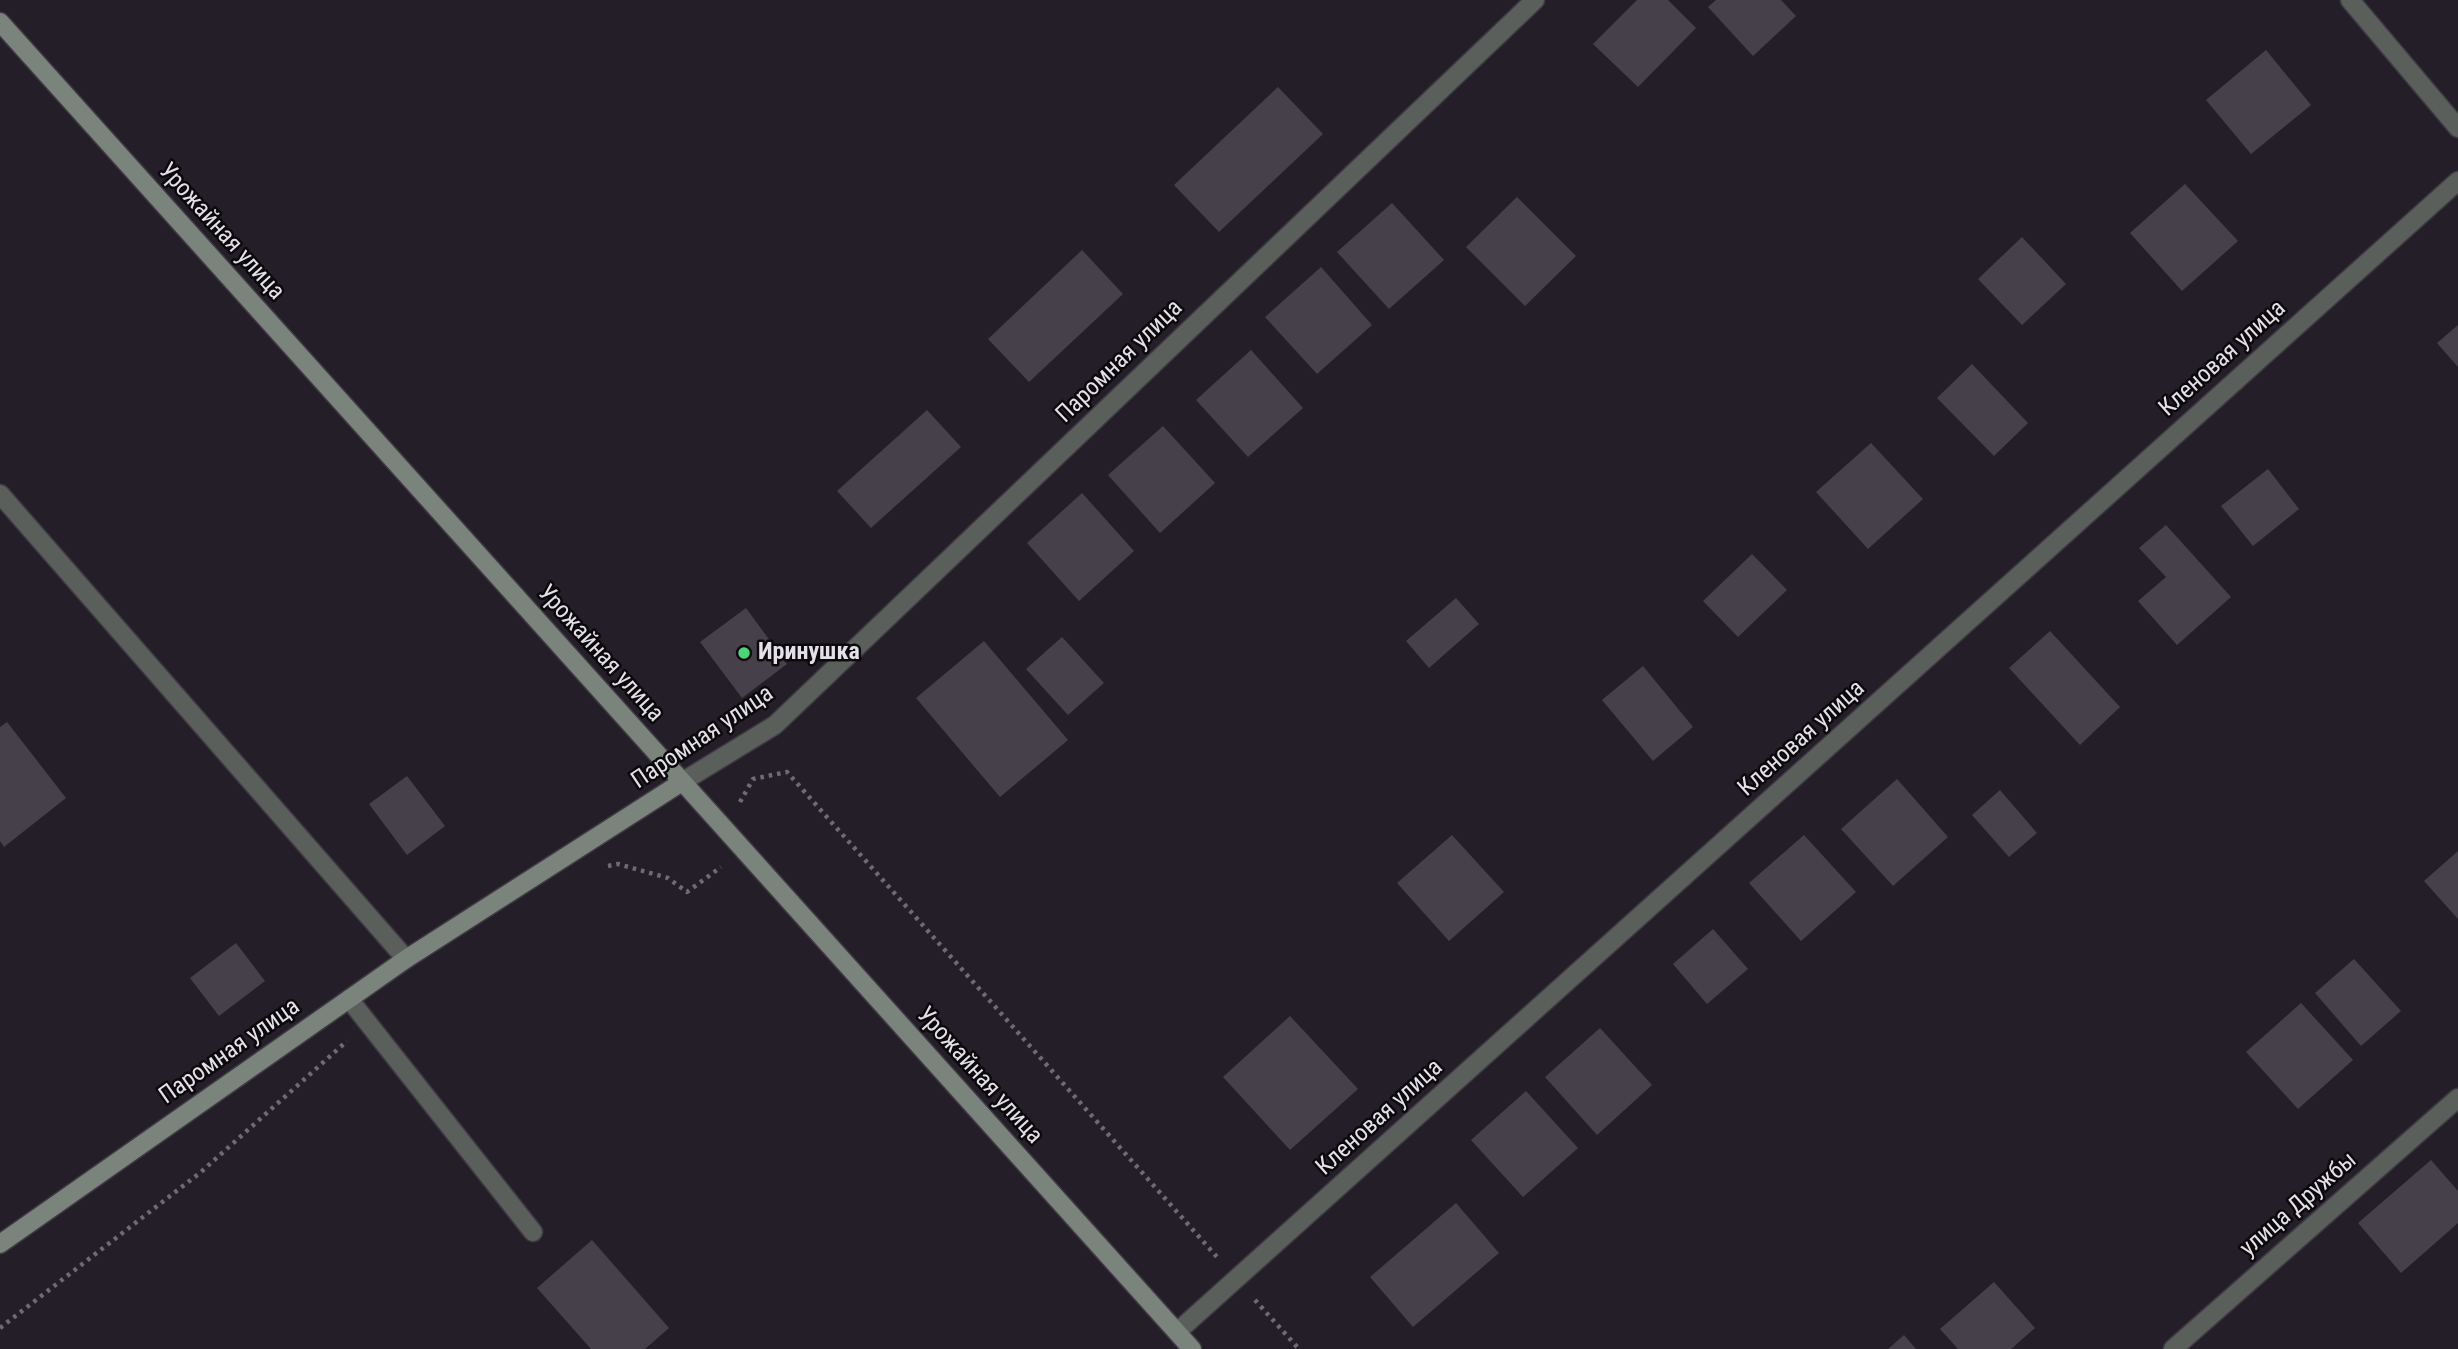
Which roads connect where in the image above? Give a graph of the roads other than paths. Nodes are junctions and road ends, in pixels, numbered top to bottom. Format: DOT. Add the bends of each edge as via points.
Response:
graph roads {
  1 [pos="1535,0"];
  2 [pos="2350,0"];
  3 [pos="0,22"];
  4 [pos="2458,128"];
  5 [pos="2458,181"];
  6 [pos="0,494"];
  7 [pos="682,782"];
  8 [pos="406,958"];
  9 [pos="349,999"];
  10 [pos="2458,1098"];
  11 [pos="533,1232"];
  12 [pos="0,1244"];
  13 [pos="1177,1332"];
  14 [pos="1192,1349"];
  15 [pos="2173,1349"];
  1 -- 7 [label="street, Паромная улица" via="775,725"];
  2 -- 4 [label="street"];
  3 -- 7 [label="main road, Урожайная улица"];
  5 -- 13 [label="street, Кленовая улица"];
  6 -- 8 [label="street"];
  7 -- 8 [label="main road, Паромная улица"];
  7 -- 13 [label="main road, Урожайная улица"];
  8 -- 9 [label="main road, Паромная улица"];
  9 -- 11 [label="street"];
  9 -- 12 [label="main road, Паромная улица"];
  10 -- 15 [label="street, улица Дружбы"];
  13 -- 14 [label="main road, Урожайная улица"];
}
